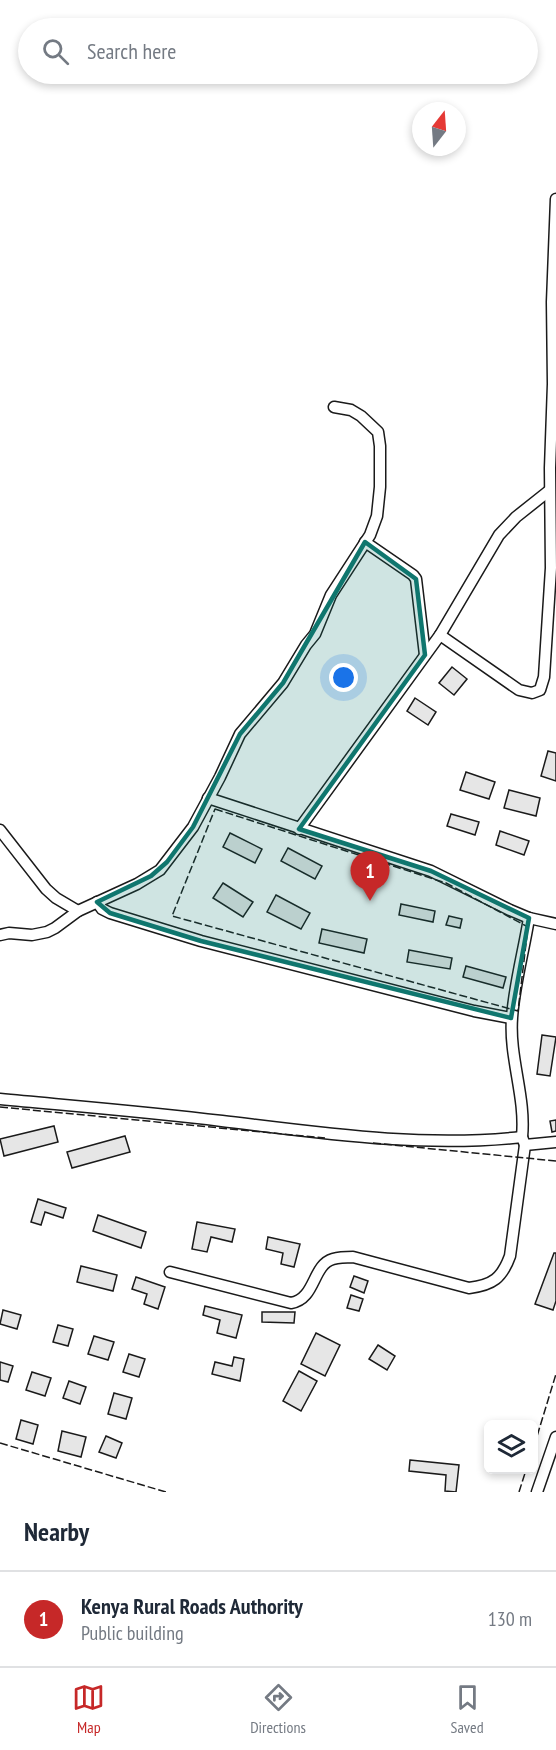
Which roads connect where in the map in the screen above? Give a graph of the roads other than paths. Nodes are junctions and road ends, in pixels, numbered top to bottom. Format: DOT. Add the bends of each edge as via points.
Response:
graph roads {
  1 [pos="556,199"];
  2 [pos="334,407"];
  3 [pos="550,490"];
  4 [pos="365,542"];
  5 [pos="553,560"];
  6 [pos="440,635"];
  7 [pos="426,655"];
  8 [pos="208,798"];
  9 [pos="0,830"];
  10 [pos="299,830"];
  11 [pos="97,902"];
  12 [pos="78,911"];
  13 [pos="529,918"];
  14 [pos="556,924"];
  15 [pos="0,935"];
  16 [pos="512,1018"];
  17 [pos="0,1099"];
  18 [pos="523,1141"];
  19 [pos="556,1142"];
  20 [pos="170,1272"];
  21 [pos="556,1437"];
  22 [pos="537,1492"];
  1 -- 3 [label="street"];
  2 -- 4 [label="street" via="361,416 379,436 377,516"];
  3 -- 5 [label="street"];
  3 -- 6 [label="street" via="499,535"];
  4 -- 7 [label="street" via="416,579"];
  4 -- 8 [label="street" via="331,595 315,634 291,671 240,734"];
  5 -- 6 [label="street" via="540,690 519,690"];
  6 -- 7 [label="street"];
  7 -- 10 [label="street"];
  8 -- 10 [label="street"];
  8 -- 11 [label="street" via="193,827 160,870"];
  9 -- 12 [label="street" via="46,890"];
  10 -- 13 [label="street" via="431,872"];
  11 -- 12 [label="street"];
  11 -- 16 [label="street" via="110,913 201,941"];
  12 -- 15 [label="street" via="47,932"];
  13 -- 14 [label="street"];
  13 -- 16 [label="street"];
  16 -- 18 [label="street"];
  17 -- 18 [label="street" via="363,1137"];
  18 -- 19 [label="street"];
  18 -- 20 [label="street" via="510,1256 504,1271 484,1286 469,1288 341,1257 323,1265 306,1295 291,1303"];
  21 -- 22 [label="street"];
}
